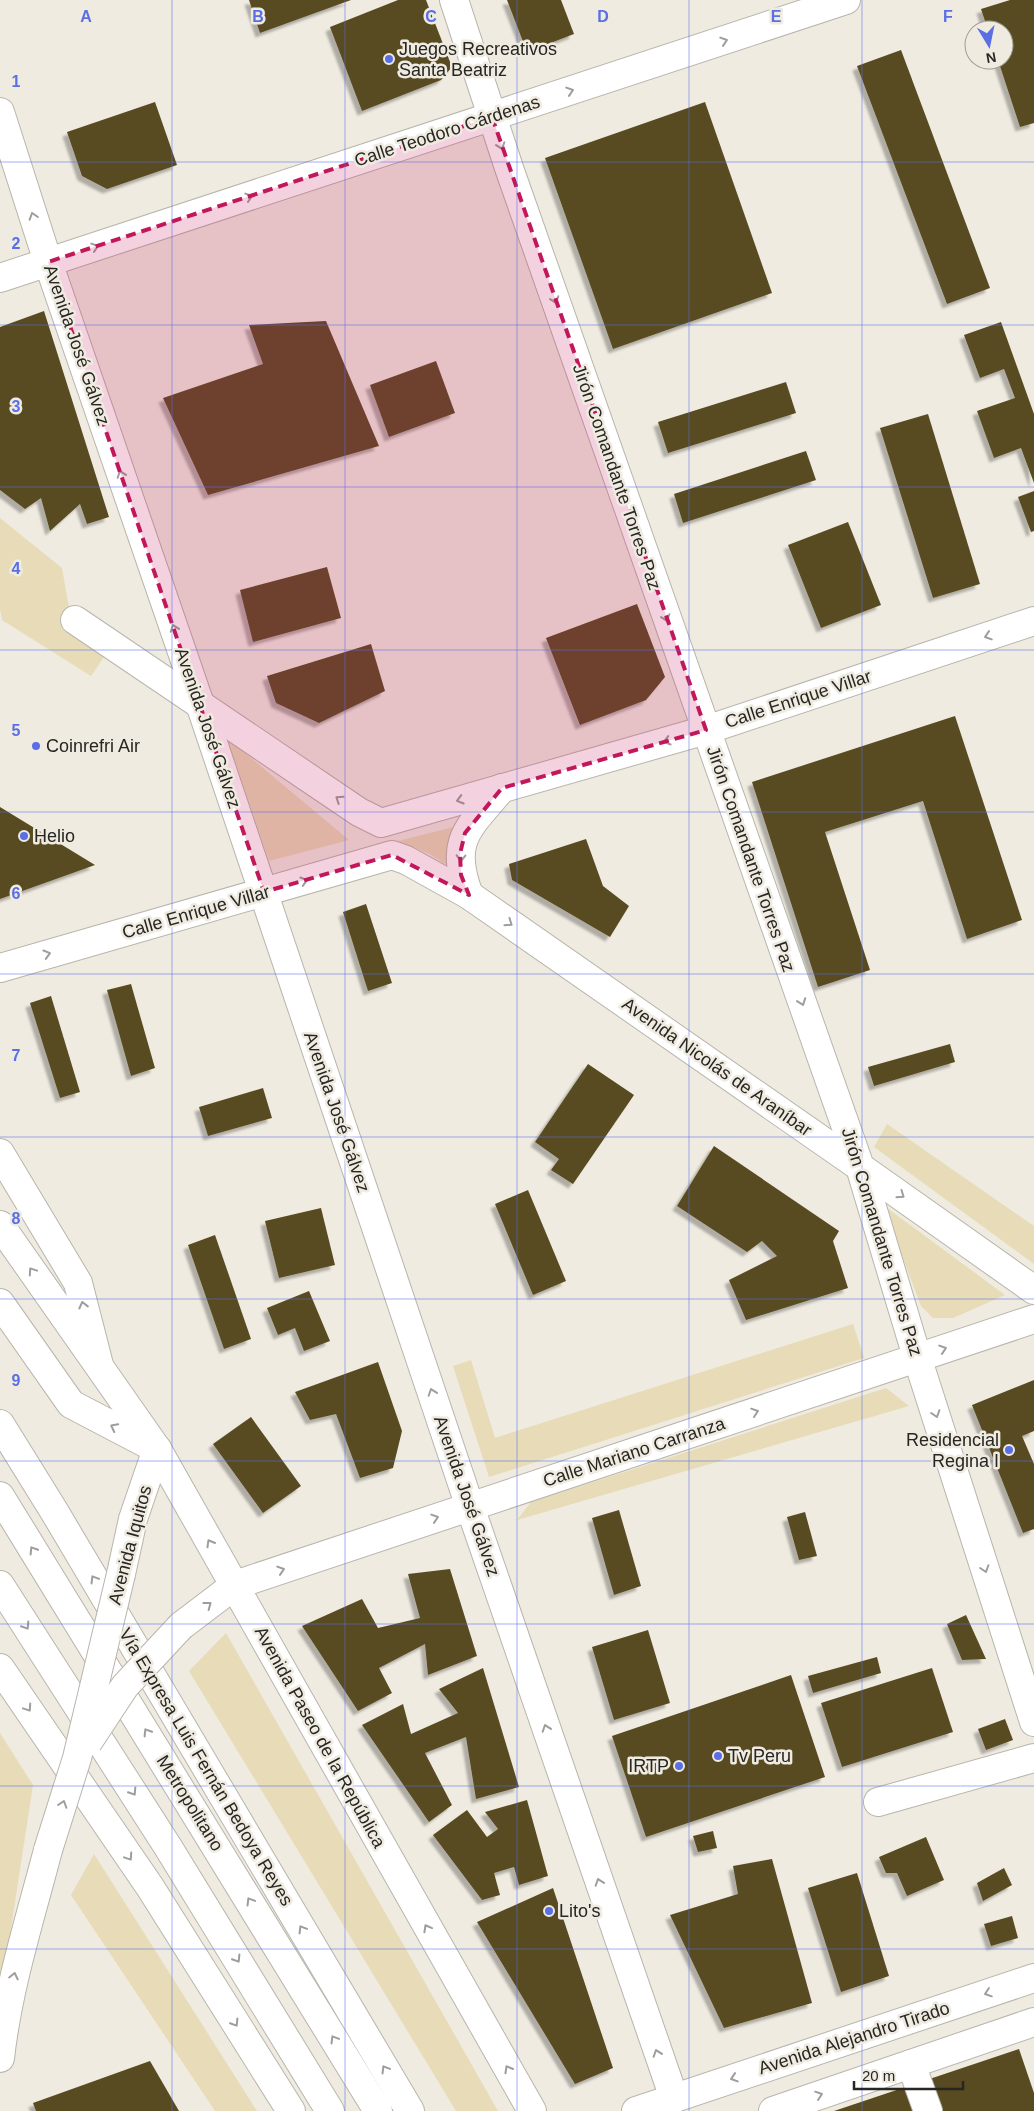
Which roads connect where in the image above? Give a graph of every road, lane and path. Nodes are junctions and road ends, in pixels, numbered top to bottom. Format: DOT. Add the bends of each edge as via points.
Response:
graph roads {
  1 [pos="454,0"];
  2 [pos="846,0"];
  3 [pos="0,112"];
  4 [pos="492,117"];
  5 [pos="48,262"];
  6 [pos="0,278"];
  7 [pos="75,620"];
  8 [pos="1034,621"];
  9 [pos="202,707"];
  10 [pos="706,730"];
  11 [pos="502,788"];
  12 [pos="392,855"];
  13 [pos="264,892"];
  14 [pos="469,895"];
  15 [pos="0,968"];
  16 [pos="0,1154"];
  17 [pos="860,1167"];
  18 [pos="8,1235"];
  19 [pos="1034,1290"];
  20 [pos="0,1303"];
  21 [pos="1034,1319"];
  22 [pos="917,1357"];
  23 [pos="100,1369"];
  24 [pos="0,1424"];
  25 [pos="157,1449"];
  26 [pos="0,1496"];
  27 [pos="470,1507"];
  28 [pos="0,1585"];
  29 [pos="235,1585"];
  30 [pos="0,1668"];
  31 [pos="1034,1722"];
  32 [pos="77,1758"];
  33 [pos="1034,1758"];
  34 [pos="878,1802"];
  35 [pos="1034,1978"];
  36 [pos="1034,2022"];
  37 [pos="0,2058"];
  38 [pos="911,2064"];
  39 [pos="673,2107"];
  40 [pos="290,2111"];
  41 [pos="330,2111"];
  42 [pos="378,2111"];
  43 [pos="410,2111"];
  44 [pos="532,2111"];
  45 [pos="636,2111"];
  46 [pos="773,2111"];
  47 [pos="928,2111"];
  1 -- 4 [label="main road, Jirón Comandante Torres Paz"];
  4 -- 2 [label="main road, Calle Teodoro Cárdenas, one-way"];
  5 -- 3 [label="main road, Avenida José Gálvez, one-way"];
  5 -- 4 [label="main road, Calle Teodoro Cárdenas, one-way"];
  4 -- 10 [label="main road, Jirón Comandante Torres Paz, one-way"];
  5 -- 6 [label="main road, Calle Teodoro Cárdenas"];
  9 -- 5 [label="main road, Avenida José Gálvez, one-way"];
  7 -- 9 [label="main road"];
  8 -- 10 [label="main road, Calle Enrique Villar, one-way"];
  11 -- 9 [label="main road, Calle Enrique Villar, one-way" via="381,823 359,812"];
  9 -- 13 [label="main road, Avenida José Gálvez"];
  10 -- 11 [label="main road, Calle Enrique Villar, one-way"];
  10 -- 17 [label="main road, Jirón Comandante Torres Paz, one-way"];
  11 -- 14 [label="main road, one-way" via="465,833 460,854 461,875"];
  13 -- 12 [label="main road, Calle Enrique Villar, one-way"];
  12 -- 14 [label="main road, Avenida Nicolás de Araníbar"];
  15 -- 13 [label="main road, Calle Enrique Villar, one-way"];
  27 -- 13 [label="main road, Avenida José Gálvez, one-way"];
  14 -- 17 [label="main road, Avenida Nicolás de Araníbar, one-way"];
  23 -- 16 [label="main road, Avenida Paseo de la República, one-way" via="78,1283"];
  17 -- 19 [label="main road, Avenida Nicolás de Araníbar, one-way"];
  17 -- 22 [label="main road, Jirón Comandante Torres Paz"];
  23 -- 18 [label="main road, Avenida Paseo de la República, one-way"];
  25 -- 20 [label="main road, one-way" via="71,1404"];
  22 -- 21 [label="main road, Calle Mariano Carranza, one-way"];
  27 -- 22 [label="main road, Calle Mariano Carranza, one-way"];
  22 -- 31 [label="main road, Jirón Comandante Torres Paz, one-way"];
  23 -- 25 [label="main road, Avenida Paseo de la República"];
  43 -- 24 [label="main road, Vía Expresa Luis Fernán Bedoya Reyes, one-way"];
  29 -- 25 [label="main road, Avenida Paseo de la República, one-way"];
  25 -- 32 [label="main road, Avenida Iquitos, bridge" via="133,1519"];
  42 -- 26 [label="main road, Metropolitano, one-way"];
  29 -- 27 [label="main road, Calle Mariano Carranza, one-way"];
  39 -- 27 [label="main road, Avenida José Gálvez, one-way"];
  28 -- 41 [label="main road, one-way" via="168,1847"];
  32 -- 29 [label="main road, Avenida Iquitos, one-way, bridge" via="124,1686 181,1626"];
  44 -- 29 [label="main road, Avenida Paseo de la República, one-way"];
  30 -- 40 [label="main road, one-way" via="150,1888"];
  37 -- 32 [label="main road, Avenida Iquitos, one-way, bridge" via="5,2018 20,1952"];
  33 -- 34 [label="main road"];
  35 -- 39 [label="main road, Avenida Alejandro Tirado, one-way"];
  36 -- 38 [label="main road"];
  46 -- 38 [label="main road, one-way"];
  38 -- 47 [label="main road"];
  39 -- 45 [label="main road, Avenida Alejandro Tirado"];
}
